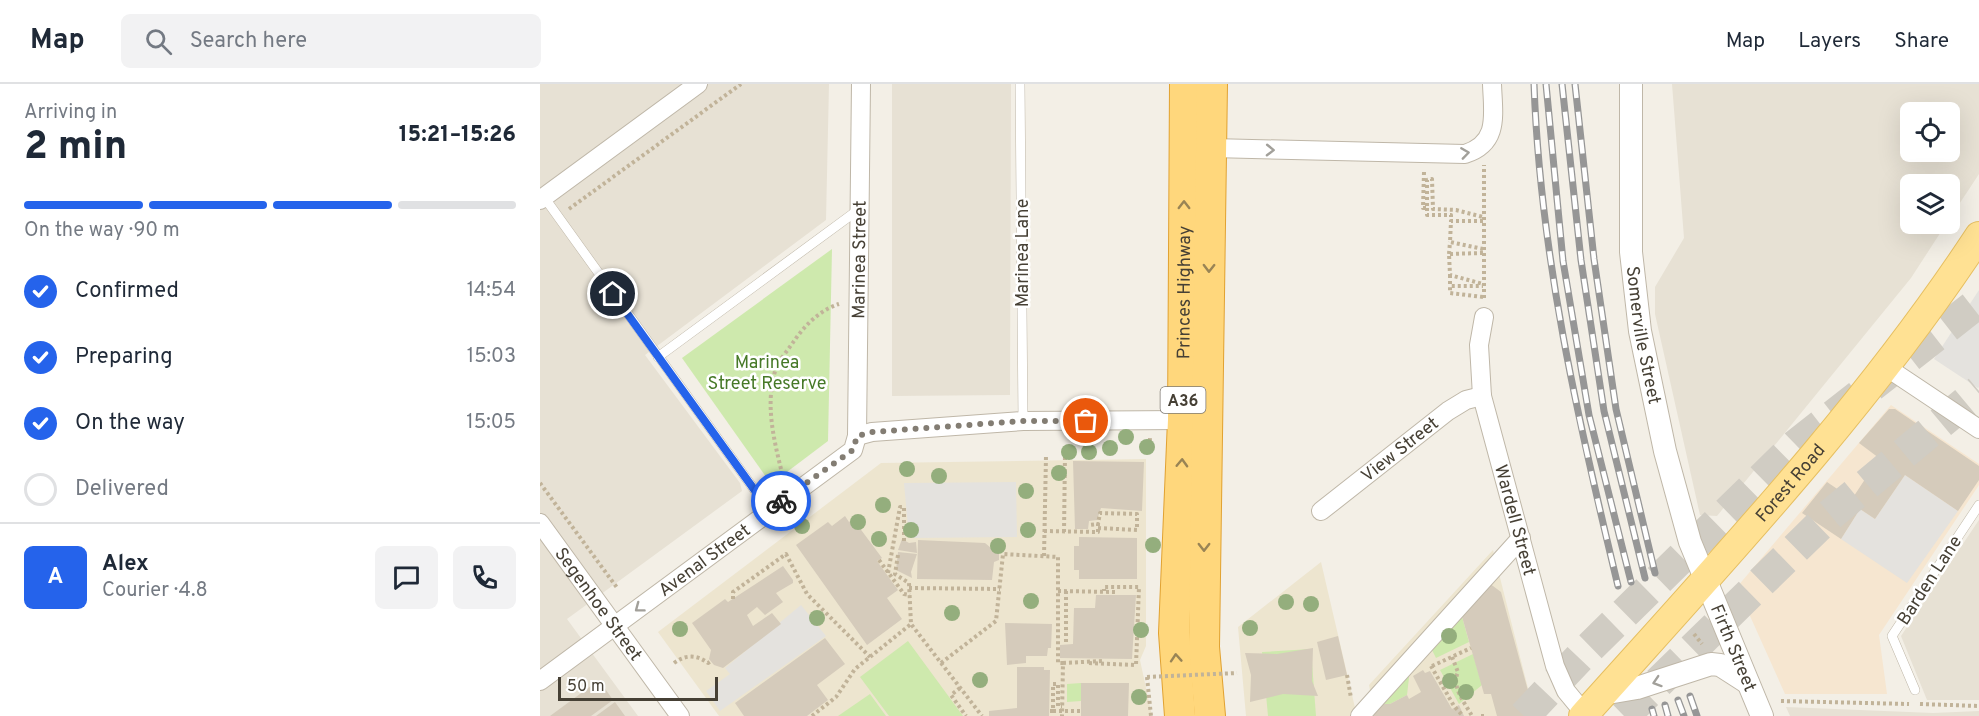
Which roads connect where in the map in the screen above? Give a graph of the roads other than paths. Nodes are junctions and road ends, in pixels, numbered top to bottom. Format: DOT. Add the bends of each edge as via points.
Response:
graph roads {
  1 [pos="698,84"];
  2 [pos="861,84"];
  3 [pos="1020,84"];
  4 [pos="1185,84"];
  5 [pos="1212,84"];
  6 [pos="1492,84"];
  7 [pos="1630,84"];
  8 [pos="1212,148"];
  9 [pos="542,199"];
  10 [pos="858,210"];
  11 [pos="1979,237"];
  12 [pos="1484,317"];
  13 [pos="658,357"];
  14 [pos="1886,367"];
  15 [pos="1482,396"];
  16 [pos="1183,420"];
  17 [pos="1023,421"];
  18 [pos="1979,429"];
  19 [pos="857,436"];
  20 [pos="1979,505"];
  21 [pos="769,510"];
  22 [pos="1321,511"];
  23 [pos="540,523"];
  24 [pos="1521,538"];
  25 [pos="1705,580"];
  26 [pos="615,626"];
  27 [pos="540,681"];
  28 [pos="1748,683"];
  29 [pos="1915,690"];
  30 [pos="1590,708"];
  31 [pos="680,716"];
  32 [pos="1180,716"];
  33 [pos="1210,716"];
  34 [pos="1359,716"];
  35 [pos="1762,716"];
  1 -- 9 [label="street"];
  2 -- 10 [label="street, Marinea Street"];
  3 -- 17 [label="lane, Marinea Lane"];
  16 -- 4 [label="highway, Princes Highway / A36, one-way"];
  5 -- 8 [label="highway, Princes Highway / A36"];
  8 -- 6 [label="street, one-way" via="1466,154 1484,145 1494,128"];
  7 -- 25 [label="street, Somerville Street" via="1631,252 1640,331 1665,451 1690,542"];
  8 -- 33 [label="highway, Princes Highway / A36, one-way" via="1204,636"];
  9 -- 13 [label="lane"];
  10 -- 13 [label="lane"];
  10 -- 19 [label="street, Marinea Street"];
  11 -- 14 [label="main road, Forest Road"];
  12 -- 15 [label="street, Wardell Street" via="1479,345"];
  13 -- 21 [label="lane"];
  14 -- 18 [label="street"];
  14 -- 25 [label="main road, Forest Road"];
  15 -- 22 [label="street, View Street" via="1448,411"];
  15 -- 24 [label="street, Wardell Street"];
  16 -- 17 [label="street"];
  32 -- 16 [label="highway, Princes Highway / A36, one-way" via="1174,633"];
  17 -- 19 [label="street"];
  19 -- 21 [label="street, Avenal Street" via="853,450"];
  20 -- 29 [label="lane, Barden Lane" via="1892,636"];
  21 -- 26 [label="street, Avenal Street, one-way"];
  23 -- 26 [label="street, Segenhoe Street"];
  24 -- 30 [label="street, Wardell Street" via="1555,666 1566,691"];
  24 -- 34 [label="street"];
  25 -- 28 [label="street, Firth Street"];
  25 -- 30 [label="main road, Forest Road"];
  26 -- 27 [label="street, Avenal Street"];
  26 -- 31 [label="street, Segenhoe Street"];
  28 -- 30 [label="street, one-way" via="1720,665 1710,664"];
  28 -- 35 [label="street, Firth Street"];
}
